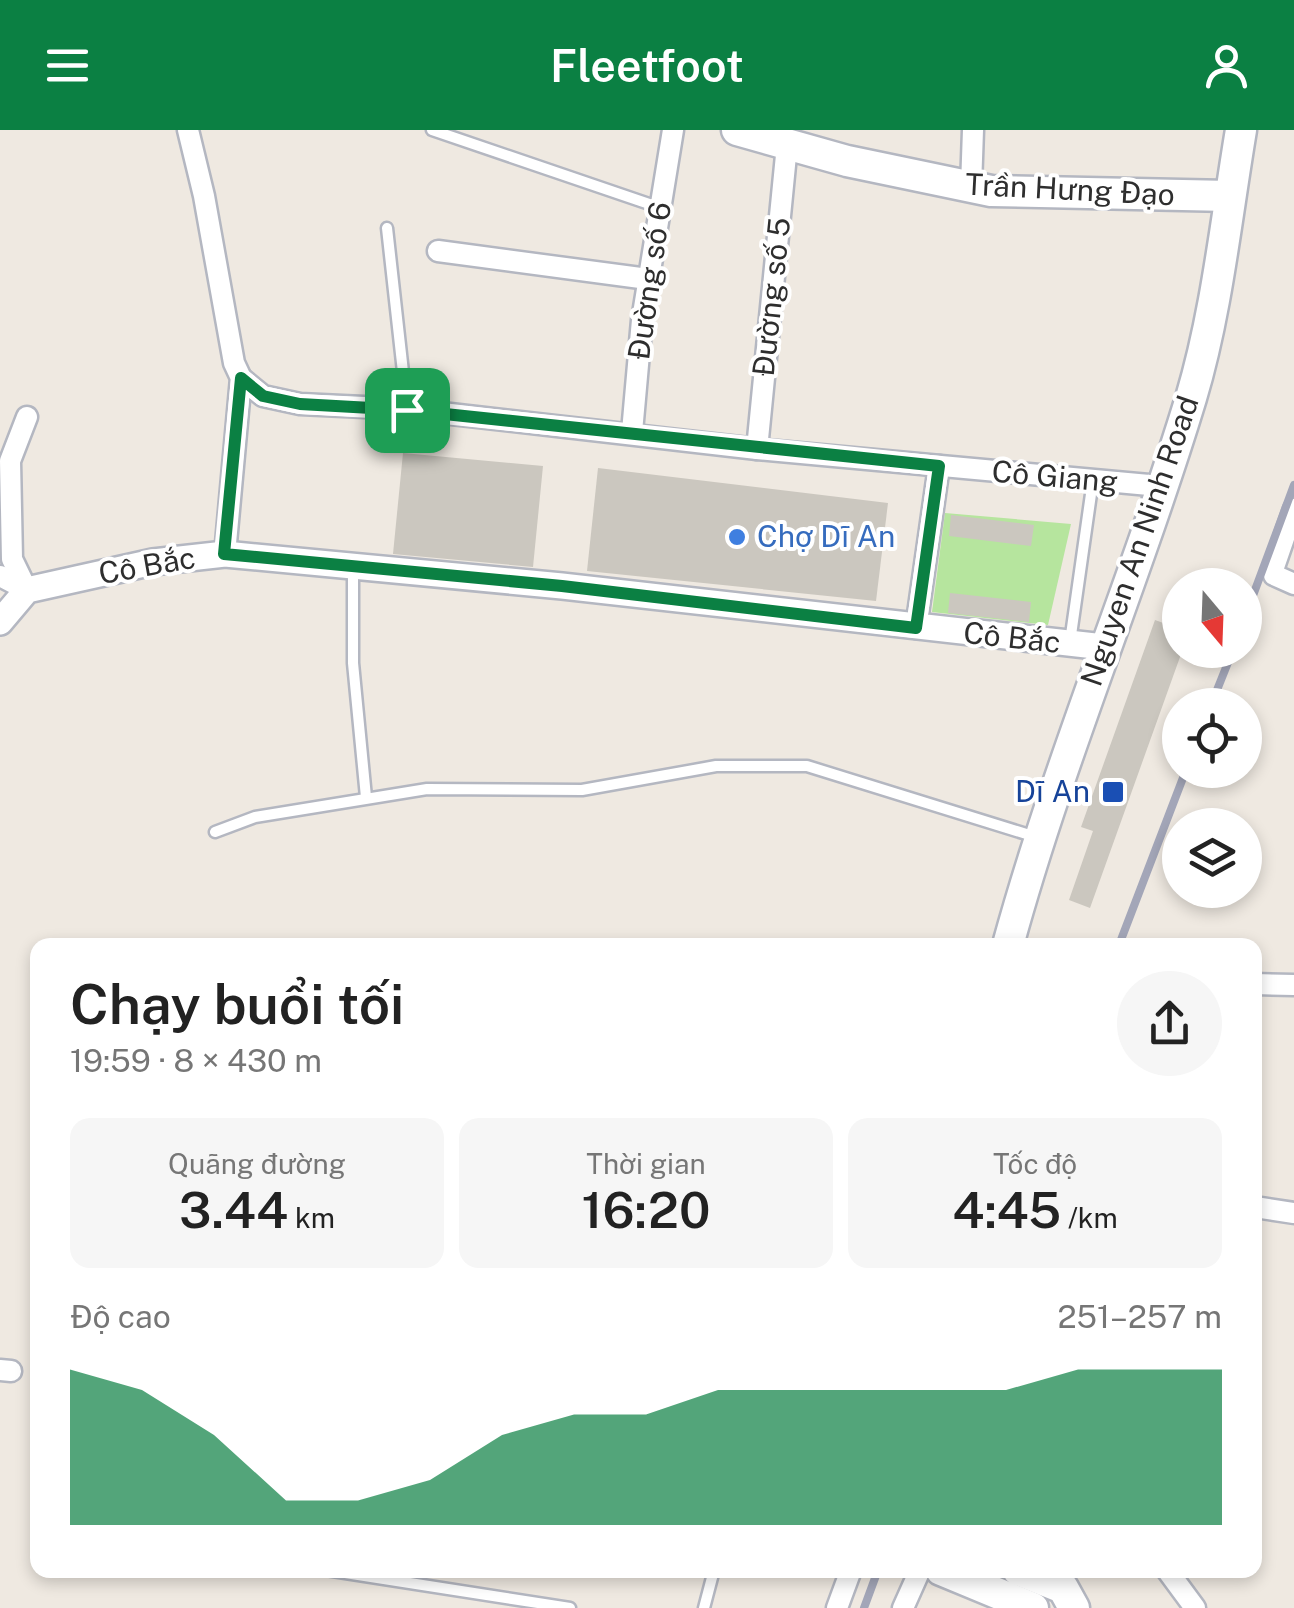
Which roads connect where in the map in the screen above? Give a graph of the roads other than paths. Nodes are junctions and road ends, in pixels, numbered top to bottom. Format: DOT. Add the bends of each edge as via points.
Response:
graph roads {
  1 [pos="188,130"];
  2 [pos="432,130"];
  3 [pos="673,130"];
  4 [pos="737,130"];
  5 [pos="973,130"];
  6 [pos="1242,130"];
  7 [pos="787,146"];
  8 [pos="970,187"];
  9 [pos="1230,196"];
  10 [pos="658,207"];
  11 [pos="387,228"];
  12 [pos="438,251"];
  13 [pos="648,279"];
  14 [pos="241,378"];
  15 [pos="407,410"];
  16 [pos="26,417"];
  17 [pos="632,432"];
  18 [pos="756,449"];
  19 [pos="939,466"];
  20 [pos="1093,480"];
  21 [pos="1160,486"];
  22 [pos="1294,508"];
  23 [pos="224,554"];
  24 [pos="352,567"];
  25 [pos="0,576"];
  26 [pos="1294,584"];
  27 [pos="27,590"];
  28 [pos="0,622"];
  29 [pos="916,628"];
  30 [pos="1070,644"];
  31 [pos="1104,646"];
  32 [pos="366,797"];
  33 [pos="216,832"];
  34 [pos="1037,837"];
  35 [pos="1010,938"];
  36 [pos="1262,984"];
  37 [pos="1294,985"];
  38 [pos="1262,1209"];
  39 [pos="1294,1213"];
  40 [pos="377,1578"];
  41 [pos="712,1578"];
  42 [pos="848,1578"];
  43 [pos="917,1578"];
  44 [pos="960,1578"];
  45 [pos="1038,1578"];
  46 [pos="1063,1578"];
  47 [pos="1173,1578"];
  48 [pos="570,1608"];
  49 [pos="704,1608"];
  50 [pos="836,1608"];
  51 [pos="904,1608"];
  52 [pos="1033,1608"];
  53 [pos="1074,1608"];
  54 [pos="1195,1608"];
  1 -- 14 [label="street"];
  2 -- 10 [label="lane"];
  3 -- 10 [label="street, Đường số 6"];
  4 -- 7 [label="main road, Trần Hưng Đạo"];
  5 -- 8 [label="street"];
  6 -- 9 [label="main road, Nguyen An Ninh Road"];
  7 -- 8 [label="main road, Trần Hưng Đạo"];
  7 -- 18 [label="street, Đường số 5"];
  8 -- 9 [label="main road, Trần Hưng Đạo"];
  9 -- 21 [label="main road, Nguyen An Ninh Road" via="1203,353"];
  10 -- 13 [label="street, Đường số 6"];
  11 -- 15 [label="lane"];
  12 -- 13 [label="street"];
  13 -- 17 [label="street, Đường số 6"];
  14 -- 15 [label="street, Cô Giang" via="263,396 300,404"];
  14 -- 23 [label="street"];
  15 -- 17 [label="street, Cô Giang"];
  16 -- 27 [label="street" via="10,461 12,560"];
  17 -- 18 [label="street, Cô Giang"];
  18 -- 19 [label="street, Cô Giang"];
  19 -- 20 [label="street, Cô Giang"];
  19 -- 29 [label="street"];
  20 -- 21 [label="street, Cô Giang"];
  20 -- 30 [label="lane"];
  21 -- 31 [label="main road, Nguyen An Ninh Road"];
  22 -- 26 [label="street" via="1272,570"];
  23 -- 24 [label="street, Cô Bắc"];
  23 -- 27 [label="street, Cô Bắc"];
  24 -- 29 [label="street, Cô Bắc"];
  24 -- 32 [label="lane"];
  25 -- 27 [label="street"];
  27 -- 28 [label="street"];
  29 -- 30 [label="street, Cô Bắc"];
  30 -- 31 [label="street, Cô Bắc"];
  31 -- 34 [label="main road, Nguyen An Ninh Road"];
  32 -- 33 [label="lane" via="255,817"];
  32 -- 34 [label="lane" via="427,788 582,790 716,766 807,766"];
  34 -- 35 [label="main road, Nguyen An Ninh Road"];
  36 -- 37 [label="street"];
  38 -- 39 [label="street"];
  40 -- 48 [label="lane"];
  41 -- 49 [label="lane"];
  42 -- 50 [label="street"];
  43 -- 51 [label="street"];
  44 -- 52 [label="main road"];
  45 -- 53 [label="main road" via="1064,1588"];
  46 -- 53 [label="street"];
  47 -- 54 [label="street"];
}
